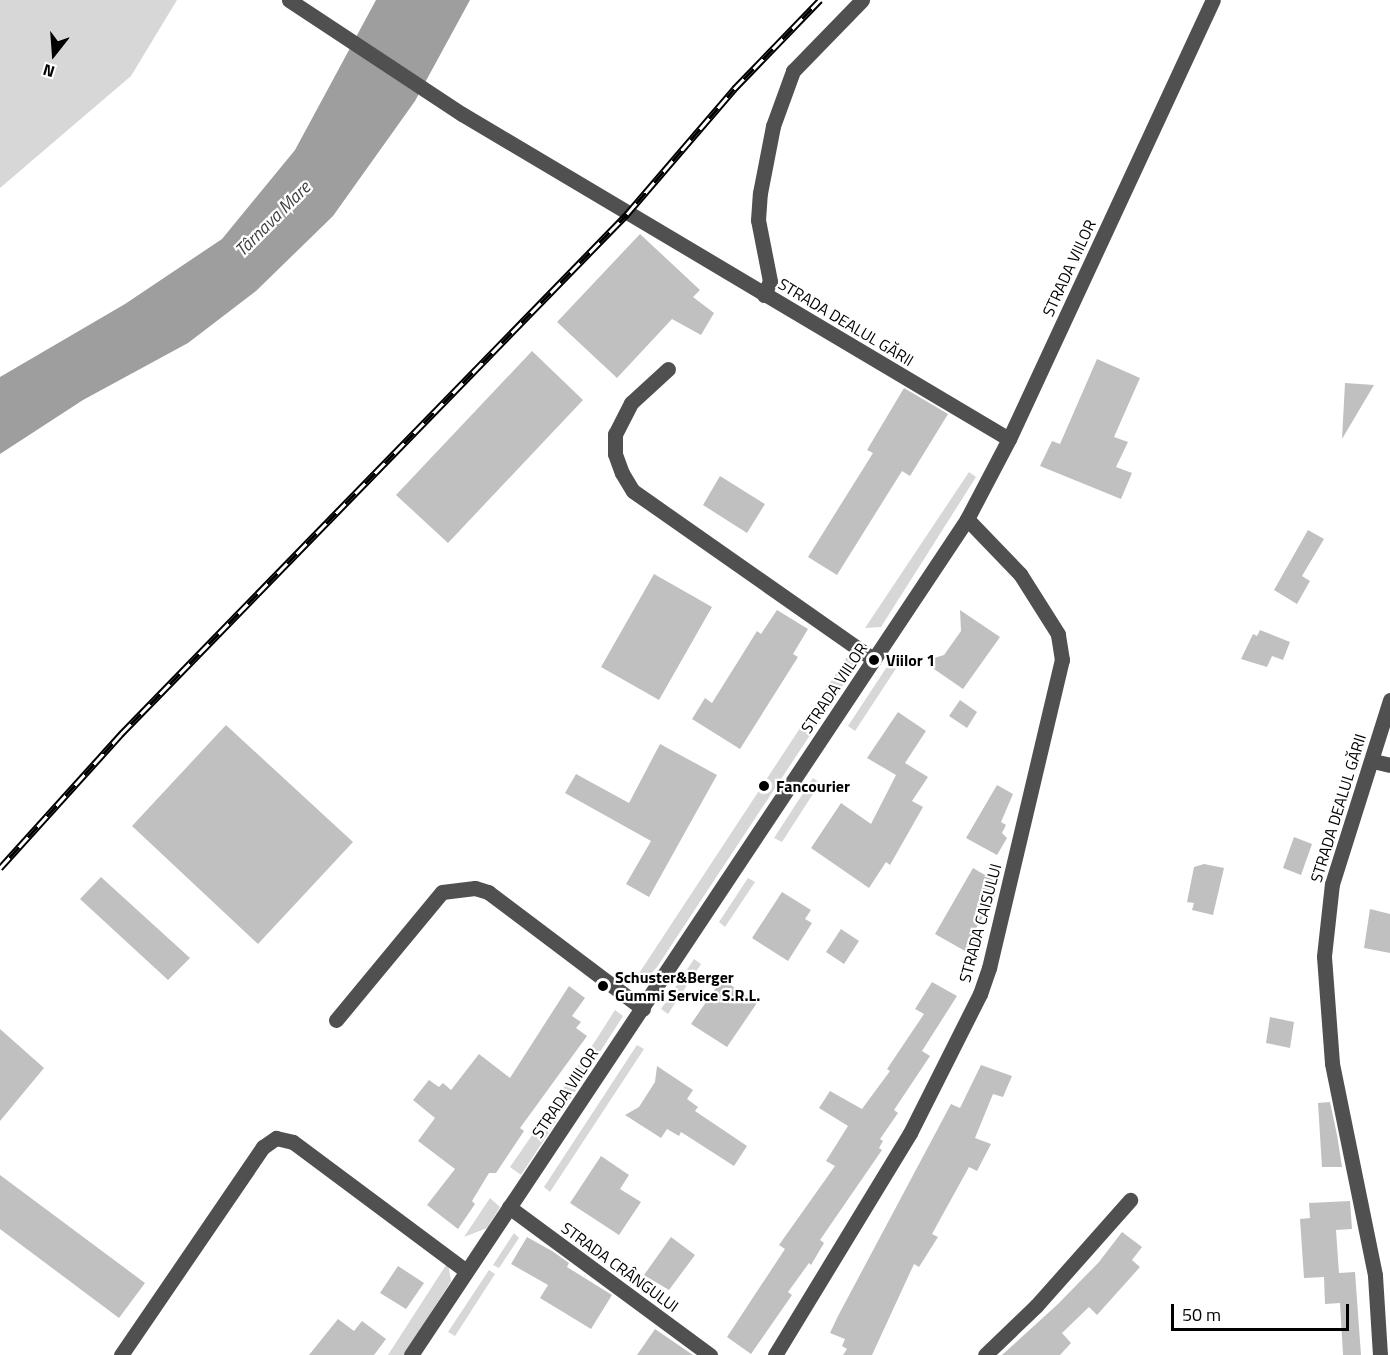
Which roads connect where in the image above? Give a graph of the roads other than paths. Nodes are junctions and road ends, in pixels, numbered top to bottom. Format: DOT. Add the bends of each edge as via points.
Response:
graph roads {
  1 [pos="289,0"];
  2 [pos="862,0"];
  3 [pos="1213,0"];
  4 [pos="764,295"];
  5 [pos="668,369"];
  6 [pos="1009,439"];
  7 [pos="967,519"];
  8 [pos="874,660"];
  9 [pos="1390,700"];
  10 [pos="1373,761"];
  11 [pos="1390,765"];
  12 [pos="643,1009"];
  13 [pos="336,1020"];
  14 [pos="1130,1200"];
  15 [pos="509,1208"];
  16 [pos="466,1271"];
  17 [pos="121,1355"];
  18 [pos="411,1355"];
  19 [pos="710,1355"];
  20 [pos="775,1355"];
  21 [pos="985,1355"];
  22 [pos="1380,1355"];
  1 -- 4 [label="street" via="462,114"];
  2 -- 4 [label="street, STRADA DEALUL GĂRII" via="793,71 773,126 765,155 758,220 770,281"];
  3 -- 6 [label="street, STRADA VIILOR"];
  4 -- 6 [label="street, STRADA DEALUL GĂRII"];
  5 -- 8 [label="street" via="631,403 615,434 615,454 633,491"];
  6 -- 7 [label="street, STRADA VIILOR"];
  7 -- 8 [label="street, STRADA VIILOR"];
  7 -- 20 [label="street, STRADA CAISULUI" via="1020,574 1058,634 1062,660 1057,682 980,994 910,1133"];
  8 -- 12 [label="street, STRADA VIILOR"];
  9 -- 10 [label="street, STRADA DEALUL GĂRII"];
  10 -- 11 [label="street"];
  10 -- 22 [label="street, STRADA DEALUL GĂRII" via="1332,884 1324,956 1332,1062 1375,1275"];
  12 -- 13 [label="street" via="488,892 475,888 442,892"];
  12 -- 15 [label="street, STRADA VIILOR"];
  14 -- 21 [label="street" via="1036,1306"];
  15 -- 16 [label="street, STRADA VIILOR"];
  15 -- 19 [label="street, STRADA CRÂNGULUI"];
  16 -- 17 [label="street" via="293,1142 276,1138 263,1147"];
  16 -- 18 [label="street, STRADA VIILOR"];
}
